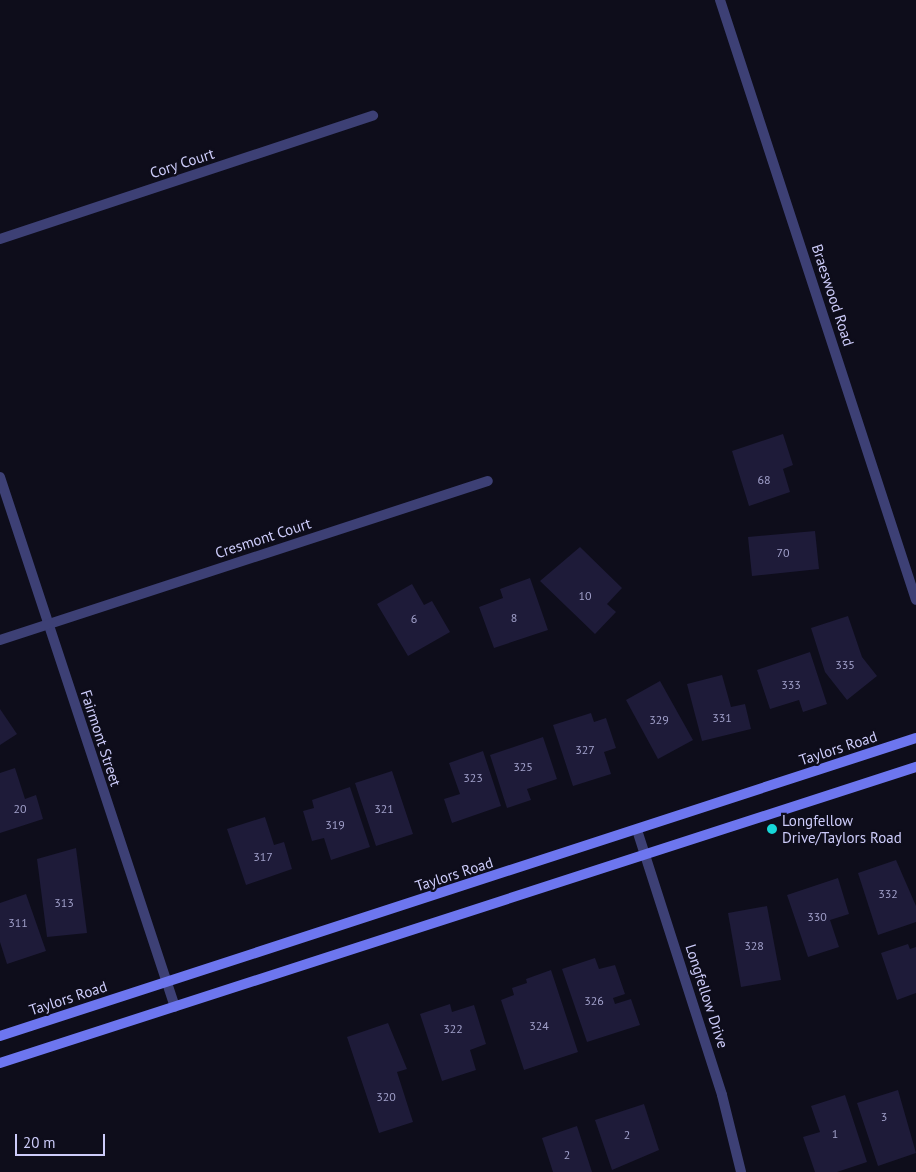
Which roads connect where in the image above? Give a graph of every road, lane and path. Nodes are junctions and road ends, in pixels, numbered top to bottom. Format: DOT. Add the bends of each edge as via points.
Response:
graph roads {
  1 [pos="720,0"];
  2 [pos="373,116"];
  3 [pos="0,239"];
  4 [pos="0,478"];
  5 [pos="488,481"];
  6 [pos="916,600"];
  7 [pos="48,624"];
  8 [pos="0,640"];
  9 [pos="916,738"];
  10 [pos="916,767"];
  11 [pos="637,830"];
  12 [pos="645,854"];
  13 [pos="167,982"];
  14 [pos="175,1007"];
  15 [pos="0,1036"];
  16 [pos="0,1063"];
  17 [pos="742,1172"];
  1 -- 6 [label="street, Braeswood Road"];
  2 -- 3 [label="street, Cory Court"];
  4 -- 7 [label="street, Fairmont Street"];
  5 -- 7 [label="street, Cresmont Court"];
  7 -- 8 [label="street, Cresmont Court"];
  7 -- 13 [label="street, Fairmont Street"];
  9 -- 11 [label="main road, Taylors Road"];
  10 -- 12 [label="main road"];
  11 -- 12 [label="street, Longfellow Drive"];
  11 -- 13 [label="main road, Taylors Road"];
  12 -- 14 [label="main road"];
  12 -- 17 [label="street, Longfellow Drive" via="722,1095"];
  13 -- 14 [label="street, Fairmont Street"];
  13 -- 15 [label="main road, Taylors Road"];
  14 -- 16 [label="main road"];
}
